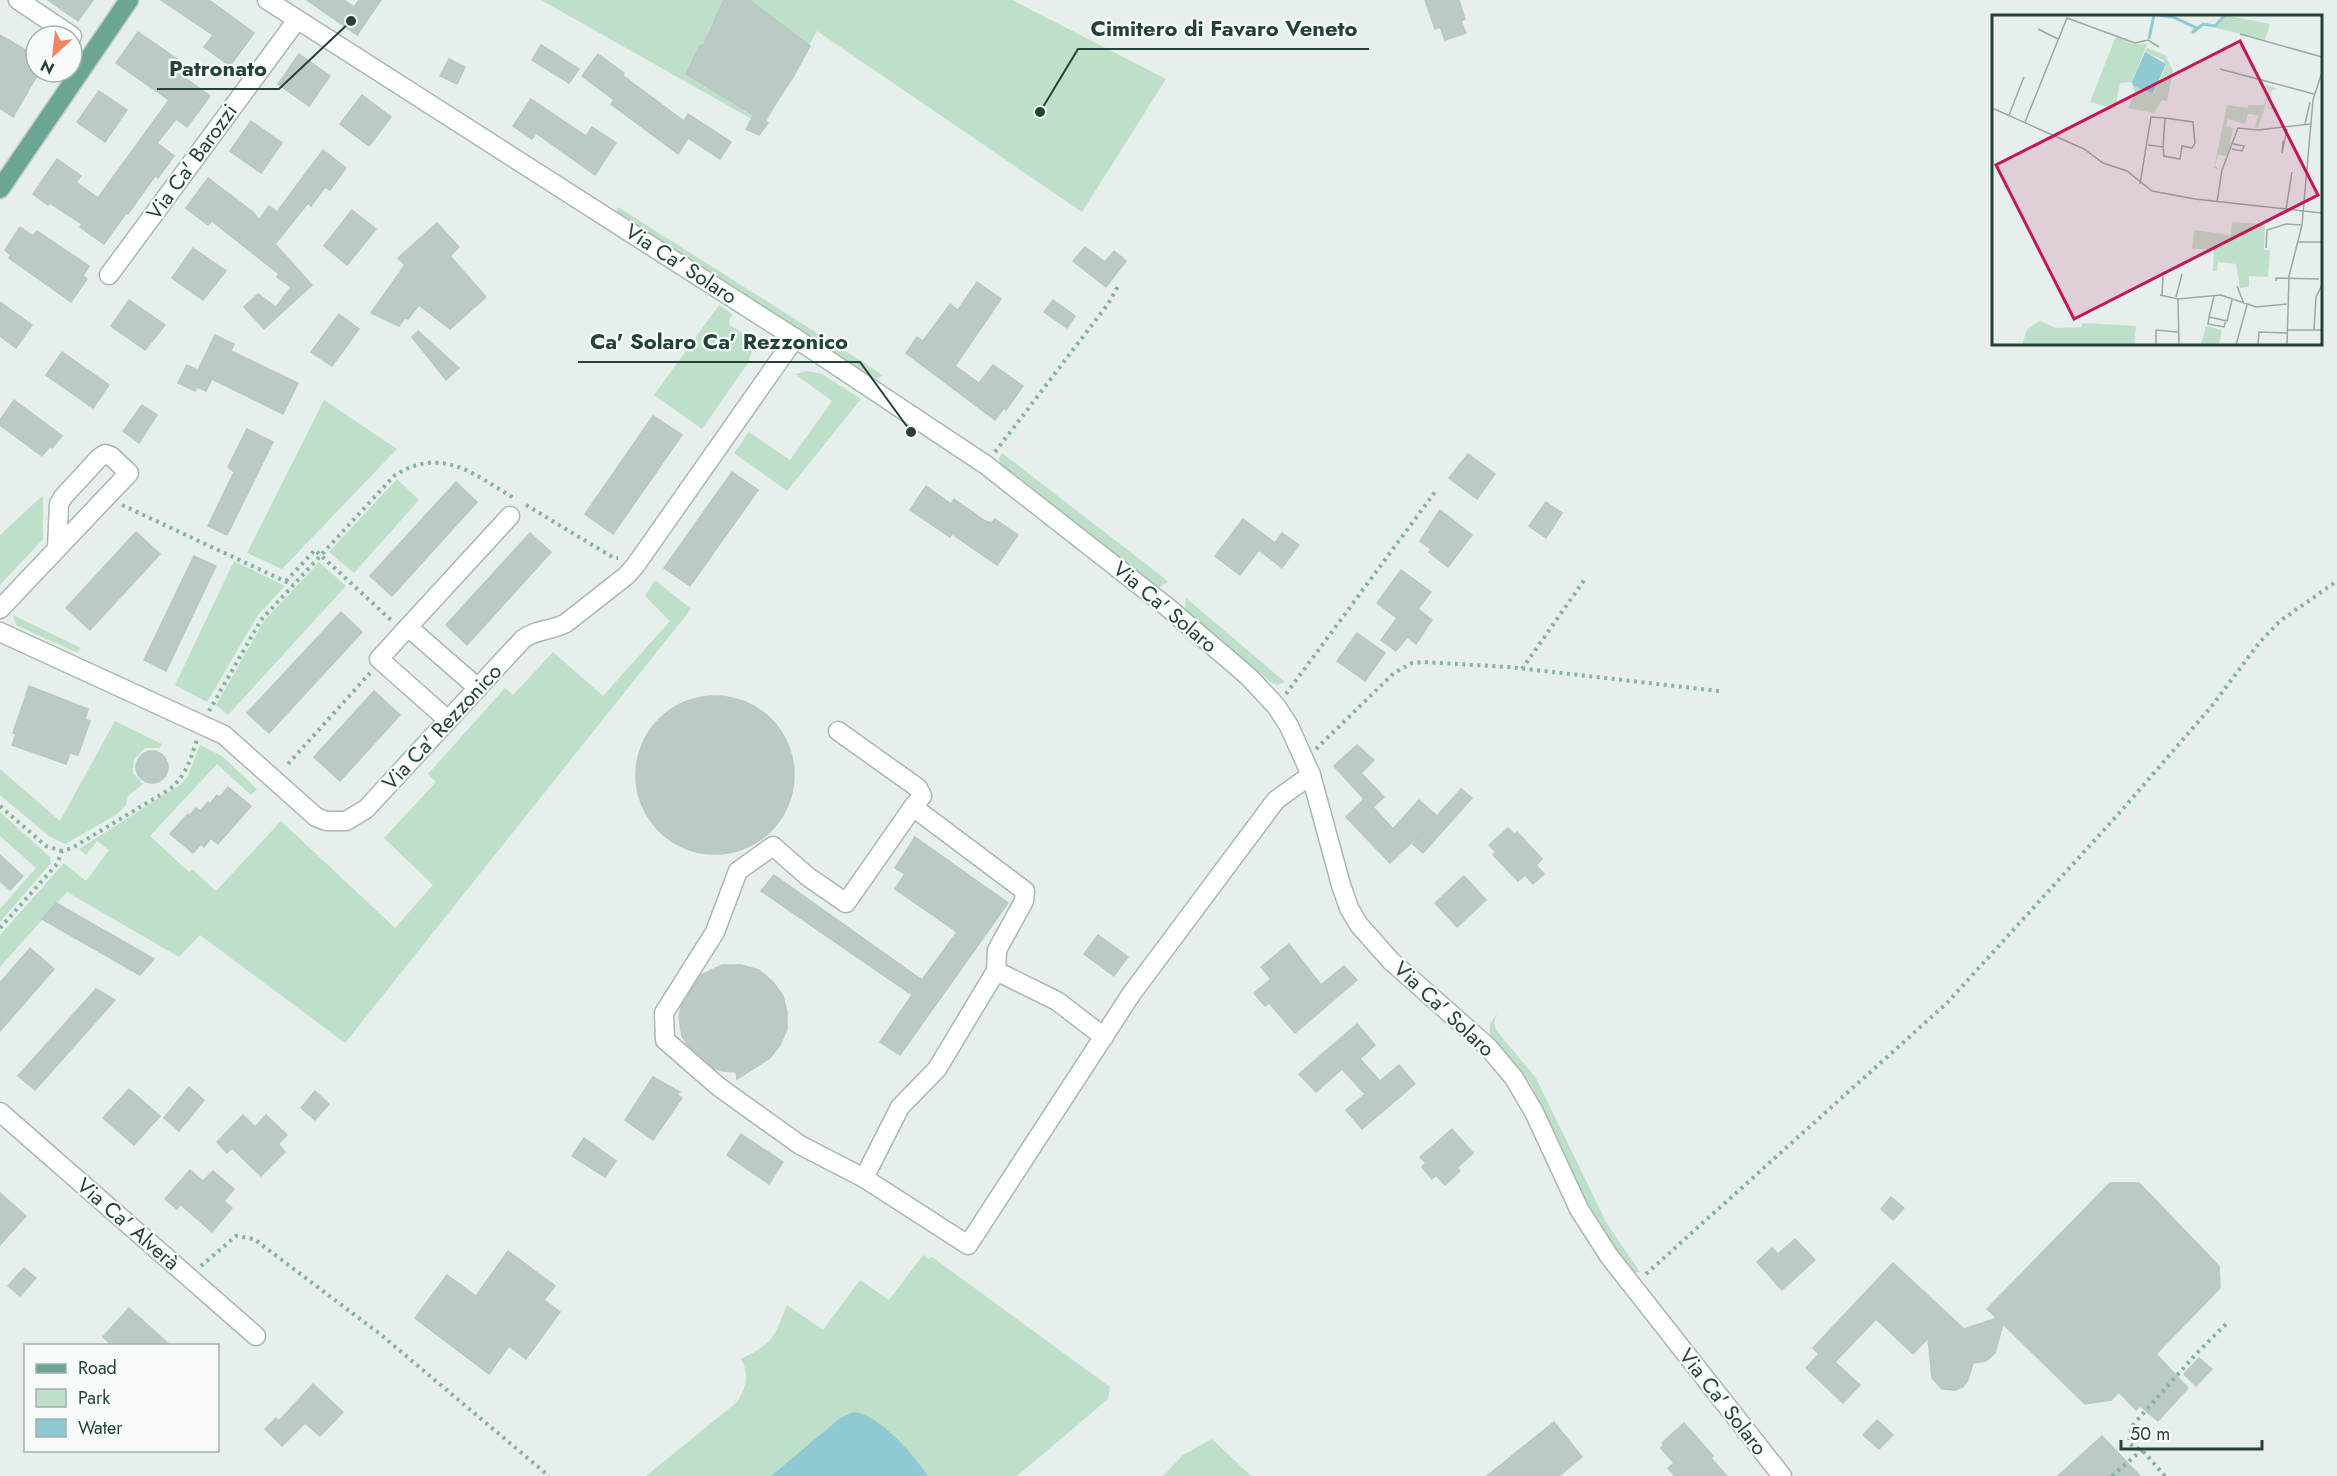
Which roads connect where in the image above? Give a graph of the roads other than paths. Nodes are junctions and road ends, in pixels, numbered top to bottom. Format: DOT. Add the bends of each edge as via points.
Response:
graph roads {
  1 [pos="18,0"];
  2 [pos="129,0"];
  3 [pos="267,0"];
  4 [pos="297,20"];
  5 [pos="54,24"];
  6 [pos="84,44"];
  7 [pos="94,51"];
  8 [pos="0,189"];
  9 [pos="109,274"];
  10 [pos="795,338"];
  11 [pos="510,516"];
  12 [pos="57,549"];
  13 [pos="0,609"];
  14 [pos="401,624"];
  15 [pos="0,632"];
  16 [pos="478,688"];
  17 [pos="448,720"];
  18 [pos="838,731"];
  19 [pos="1307,767"];
  20 [pos="913,807"];
  21 [pos="996,971"];
  22 [pos="1104,1037"];
  23 [pos="0,1112"];
  24 [pos="864,1178"];
  25 [pos="256,1336"];
  26 [pos="1782,1476"];
  1 -- 5 [label="street"];
  2 -- 7 [label="main road"];
  3 -- 4 [label="street, Via Ca' Solaro"];
  4 -- 9 [label="street, Via Ca' Barozzi"];
  4 -- 10 [label="street, Via Ca' Solaro"];
  6 -- 7 [label="street"];
  7 -- 8 [label="main road"];
  10 -- 16 [label="street, Via Ca' Rezzonico" via="626,576 566,623 523,639"];
  10 -- 19 [label="street, Via Ca' Solaro" via="986,465 1166,606 1249,677 1276,706"];
  11 -- 14 [label="street"];
  12 -- 12 [label="street" via="129,473 111,456 105,454 63,497 59,504"];
  12 -- 13 [label="street"];
  14 -- 16 [label="street"];
  14 -- 17 [label="street" via="379,659"];
  15 -- 17 [label="street, Via Ca' Rezzonico" via="232,741 307,811 326,821 346,821 366,809"];
  16 -- 17 [label="street, Via Ca' Rezzonico"];
  18 -- 20 [label="street" via="918,788 922,796"];
  19 -- 22 [label="street" via="1276,800 1132,993"];
  19 -- 26 [label="street, Via Ca' Solaro" via="1341,885 1359,925 1391,961 1488,1047 1514,1078 1579,1209 1604,1249"];
  20 -- 21 [label="street" via="1025,891 1024,901 997,950"];
  20 -- 24 [label="street" via="846,903 773,846 738,871 715,932 664,1013 665,1040 719,1088 800,1145"];
  21 -- 22 [label="street" via="1057,1001"];
  21 -- 24 [label="street" via="937,1069 900,1107"];
  22 -- 24 [label="street" via="968,1245"];
  23 -- 25 [label="street, Via Ca' Alverà"];
}
